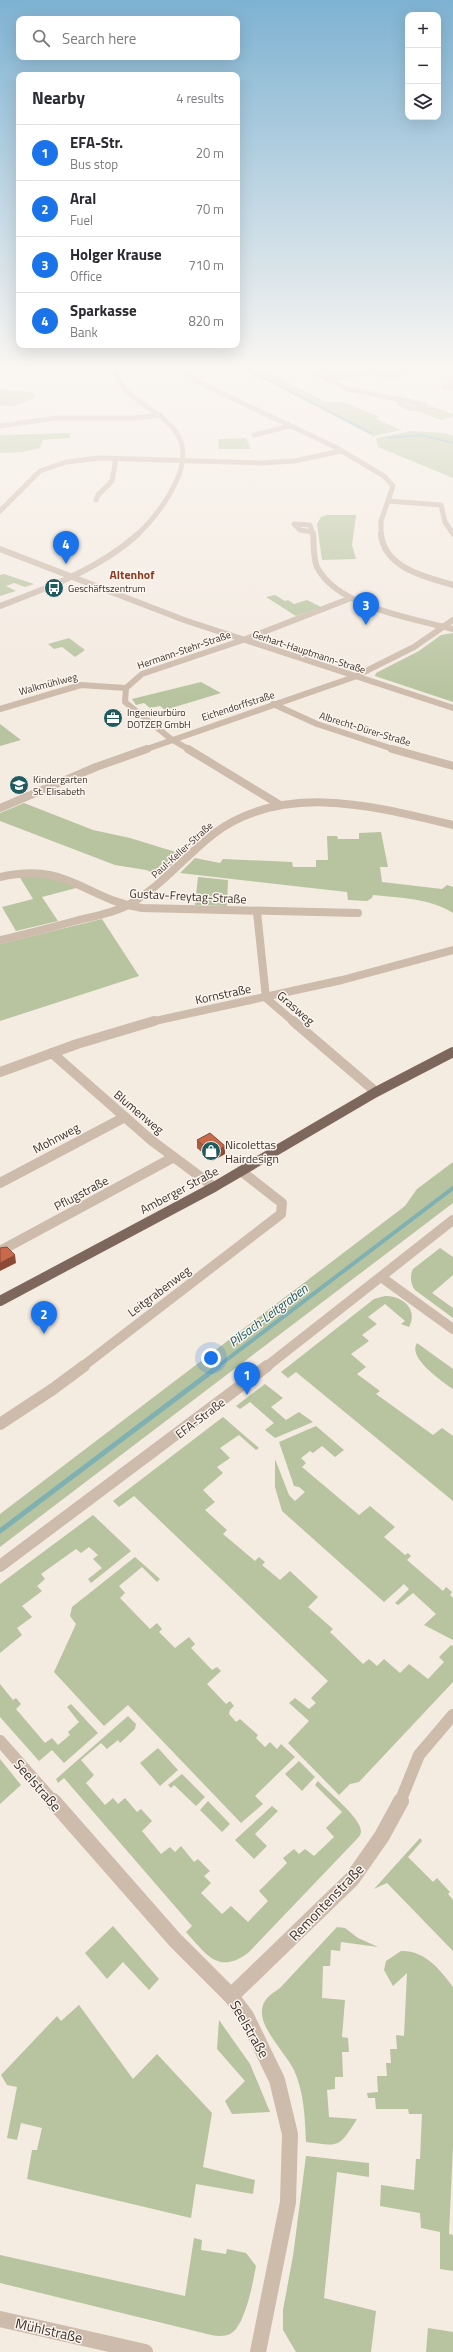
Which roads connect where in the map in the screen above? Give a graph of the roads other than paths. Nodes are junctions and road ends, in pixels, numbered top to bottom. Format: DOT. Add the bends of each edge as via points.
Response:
graph roads {
  1 [pos="36,475"];
  2 [pos="113,475"];
  3 [pos="178,475"];
  4 [pos="383,475"];
  5 [pos="96,500"];
  6 [pos="388,501"];
  7 [pos="0,512"];
  8 [pos="312,532"];
  9 [pos="453,534"];
  10 [pos="0,550"];
  11 [pos="71,577"];
  12 [pos="453,585"];
  13 [pos="351,598"];
  14 [pos="0,606"];
  15 [pos="453,620"];
  16 [pos="444,626"];
  17 [pos="453,629"];
  18 [pos="243,640"];
  19 [pos="354,677"];
  20 [pos="126,688"];
  21 [pos="273,704"];
  22 [pos="453,708"];
  23 [pos="0,709"];
  24 [pos="171,739"];
  25 [pos="453,766"];
  26 [pos="280,805"];
  27 [pos="0,808"];
  28 [pos="453,825"];
  29 [pos="0,877"];
  30 [pos="127,906"];
  31 [pos="257,912"];
  32 [pos="358,913"];
  33 [pos="0,940"];
  34 [pos="453,950"];
  35 [pos="266,998"];
  36 [pos="52,1052"];
  37 [pos="453,1052"];
  38 [pos="0,1072"];
  39 [pos="376,1092"];
  40 [pos="125,1117"];
  41 [pos="174,1158"];
  42 [pos="242,1171"];
  43 [pos="0,1183"];
  44 [pos="214,1187"];
  45 [pos="453,1220"];
  46 [pos="0,1251"];
  47 [pos="381,1276"];
  48 [pos="0,1301"];
  49 [pos="453,1329"];
  50 [pos="0,1424"];
  51 [pos="0,1566"];
  52 [pos="453,1715"];
  53 [pos="0,1741"];
  54 [pos="231,1996"];
  55 [pos="0,2319"];
  56 [pos="145,2352"];
  57 [pos="258,2352"];
  1 -- 7 [label="street"];
  2 -- 5 [label="street" via="112,481"];
  3 -- 11 [label="street" via="174,489 158,514 126,543"];
  4 -- 6 [label="street" via="393,486"];
  6 -- 9 [label="street" via="441,505 445,522"];
  6 -- 12 [label="street" via="380,532 383,546 392,559 410,571"];
  8 -- 13 [label="street" via="317,567 329,583"];
  10 -- 11 [label="street, Gerhart-Hauptmann-Straße"];
  11 -- 14 [label="street"];
  11 -- 18 [label="street, Gerhart-Hauptmann-Straße"];
  13 -- 16 [label="street"];
  13 -- 18 [label="street, Hermann-Stehr-Straße"];
  15 -- 16 [label="street, Eichendorffstraße"];
  16 -- 17 [label="street"];
  16 -- 19 [label="street, Eichendorffstraße" via="403,653"];
  18 -- 19 [label="street, Gerhart-Hauptmann-Straße"];
  18 -- 20 [label="street, Hermann-Stehr-Straße" via="151,670 136,677"];
  19 -- 21 [label="street, Eichendorffstraße"];
  19 -- 22 [label="street, Gerhart-Hauptmann-Straße"];
  20 -- 23 [label="street, Walkmühlweg" via="81,685"];
  20 -- 24 [label="street" via="125,702 129,707"];
  21 -- 24 [label="street, Eichendorffstraße"];
  21 -- 25 [label="street, Albrecht-Dürer-Straße" via="298,718 329,730"];
  24 -- 26 [label="street"];
  24 -- 27 [label="street, Eichendorffstraße" via="92,768"];
  26 -- 28 [label="street, Paul-Keller-Straße" via="325,802 359,804"];
  26 -- 30 [label="street, Paul-Keller-Straße" via="249,814 222,827 159,884"];
  29 -- 30 [label="street, Gustav-Freytag-Straße" via="29,872 64,877 108,900"];
  30 -- 31 [label="street, Gustav-Freytag-Straße"];
  30 -- 33 [label="street, Paul-Keller-Straße"];
  31 -- 32 [label="street, Gustav-Freytag-Straße"];
  31 -- 35 [label="street, Grasweg"];
  34 -- 35 [label="street, Kornstraße" via="392,968"];
  35 -- 36 [label="street, Kornstraße" via="154,1022"];
  35 -- 39 [label="street, Grasweg"];
  36 -- 38 [label="street, Kornstraße"];
  36 -- 40 [label="street, Blumenweg"];
  37 -- 39 [label="main road, Amberger Straße"];
  39 -- 42 [label="main road, Amberger Straße"];
  40 -- 41 [label="street, Blumenweg"];
  40 -- 43 [label="street, Mohnweg"];
  41 -- 44 [label="street, Blumenweg"];
  41 -- 46 [label="street, Pflugstraße"];
  42 -- 44 [label="main road, Amberger Straße"];
  42 -- 50 [label="street, Leitgrabenweg" via="277,1197 282,1203 281,1214 53,1389"];
  44 -- 48 [label="main road, Amberger Straße"];
  45 -- 47 [label="street, EFA-Straße"];
  47 -- 49 [label="street"];
  47 -- 51 [label="street, EFA-Straße" via="221,1402"];
  52 -- 54 [label="street, Remontenstraße" via="419,1755 406,1791 382,1836 352,1879"];
  53 -- 54 [label="street, Seelstraße" via="175,1940"];
  54 -- 57 [label="street, Seelstraße" via="246,2016 277,2080 290,2134 288,2202"];
  55 -- 56 [label="street, Mühlstraße"];
}
